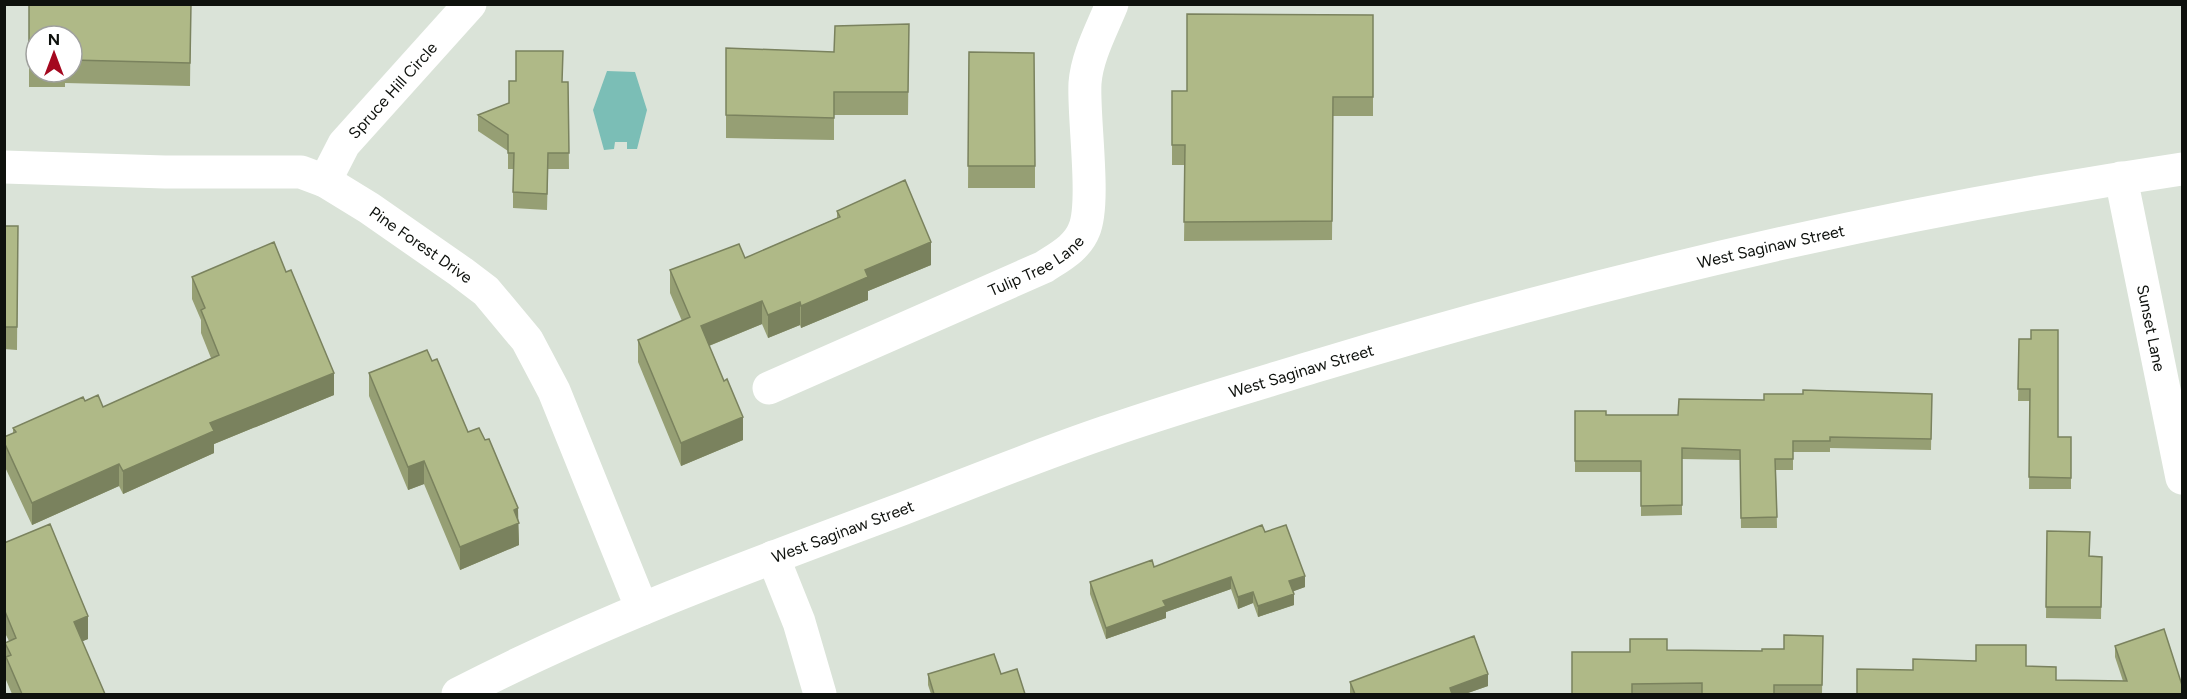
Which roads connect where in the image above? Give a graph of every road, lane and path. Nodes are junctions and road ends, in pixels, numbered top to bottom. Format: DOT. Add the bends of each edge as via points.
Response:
graph roads {
  1 [pos="470,4"];
  2 [pos="1112,4"];
  3 [pos="4,167"];
  4 [pos="2182,169"];
  5 [pos="2121,178"];
  6 [pos="325,181"];
  7 [pos="769,388"];
  8 [pos="2182,478"];
  9 [pos="773,558"];
  10 [pos="642,609"];
  11 [pos="458,694"];
  12 [pos="820,694"];
  1 -- 6 [label="street, Spruce Hill Circle" via="344,144"];
  2 -- 7 [label="street, Tulip Tree Lane" via="1085,81 1088,201 1085,230 1071,249 1044,267"];
  3 -- 6 [label="street, Pine Forest Drive" via="283,171 301,172"];
  4 -- 5 [label="street, West Saginaw Street"];
  5 -- 8 [label="street, Sunset Lane"];
  5 -- 9 [label="street, West Saginaw Street" via="1831,233 1641,275 1447,327 1107,431"];
  6 -- 10 [label="street, Pine Forest Drive" via="486,291 527,340 554,391"];
  9 -- 10 [label="street, West Saginaw Street"];
  9 -- 12 [label="street" via="799,622"];
  10 -- 11 [label="street, West Saginaw Street"];
}
